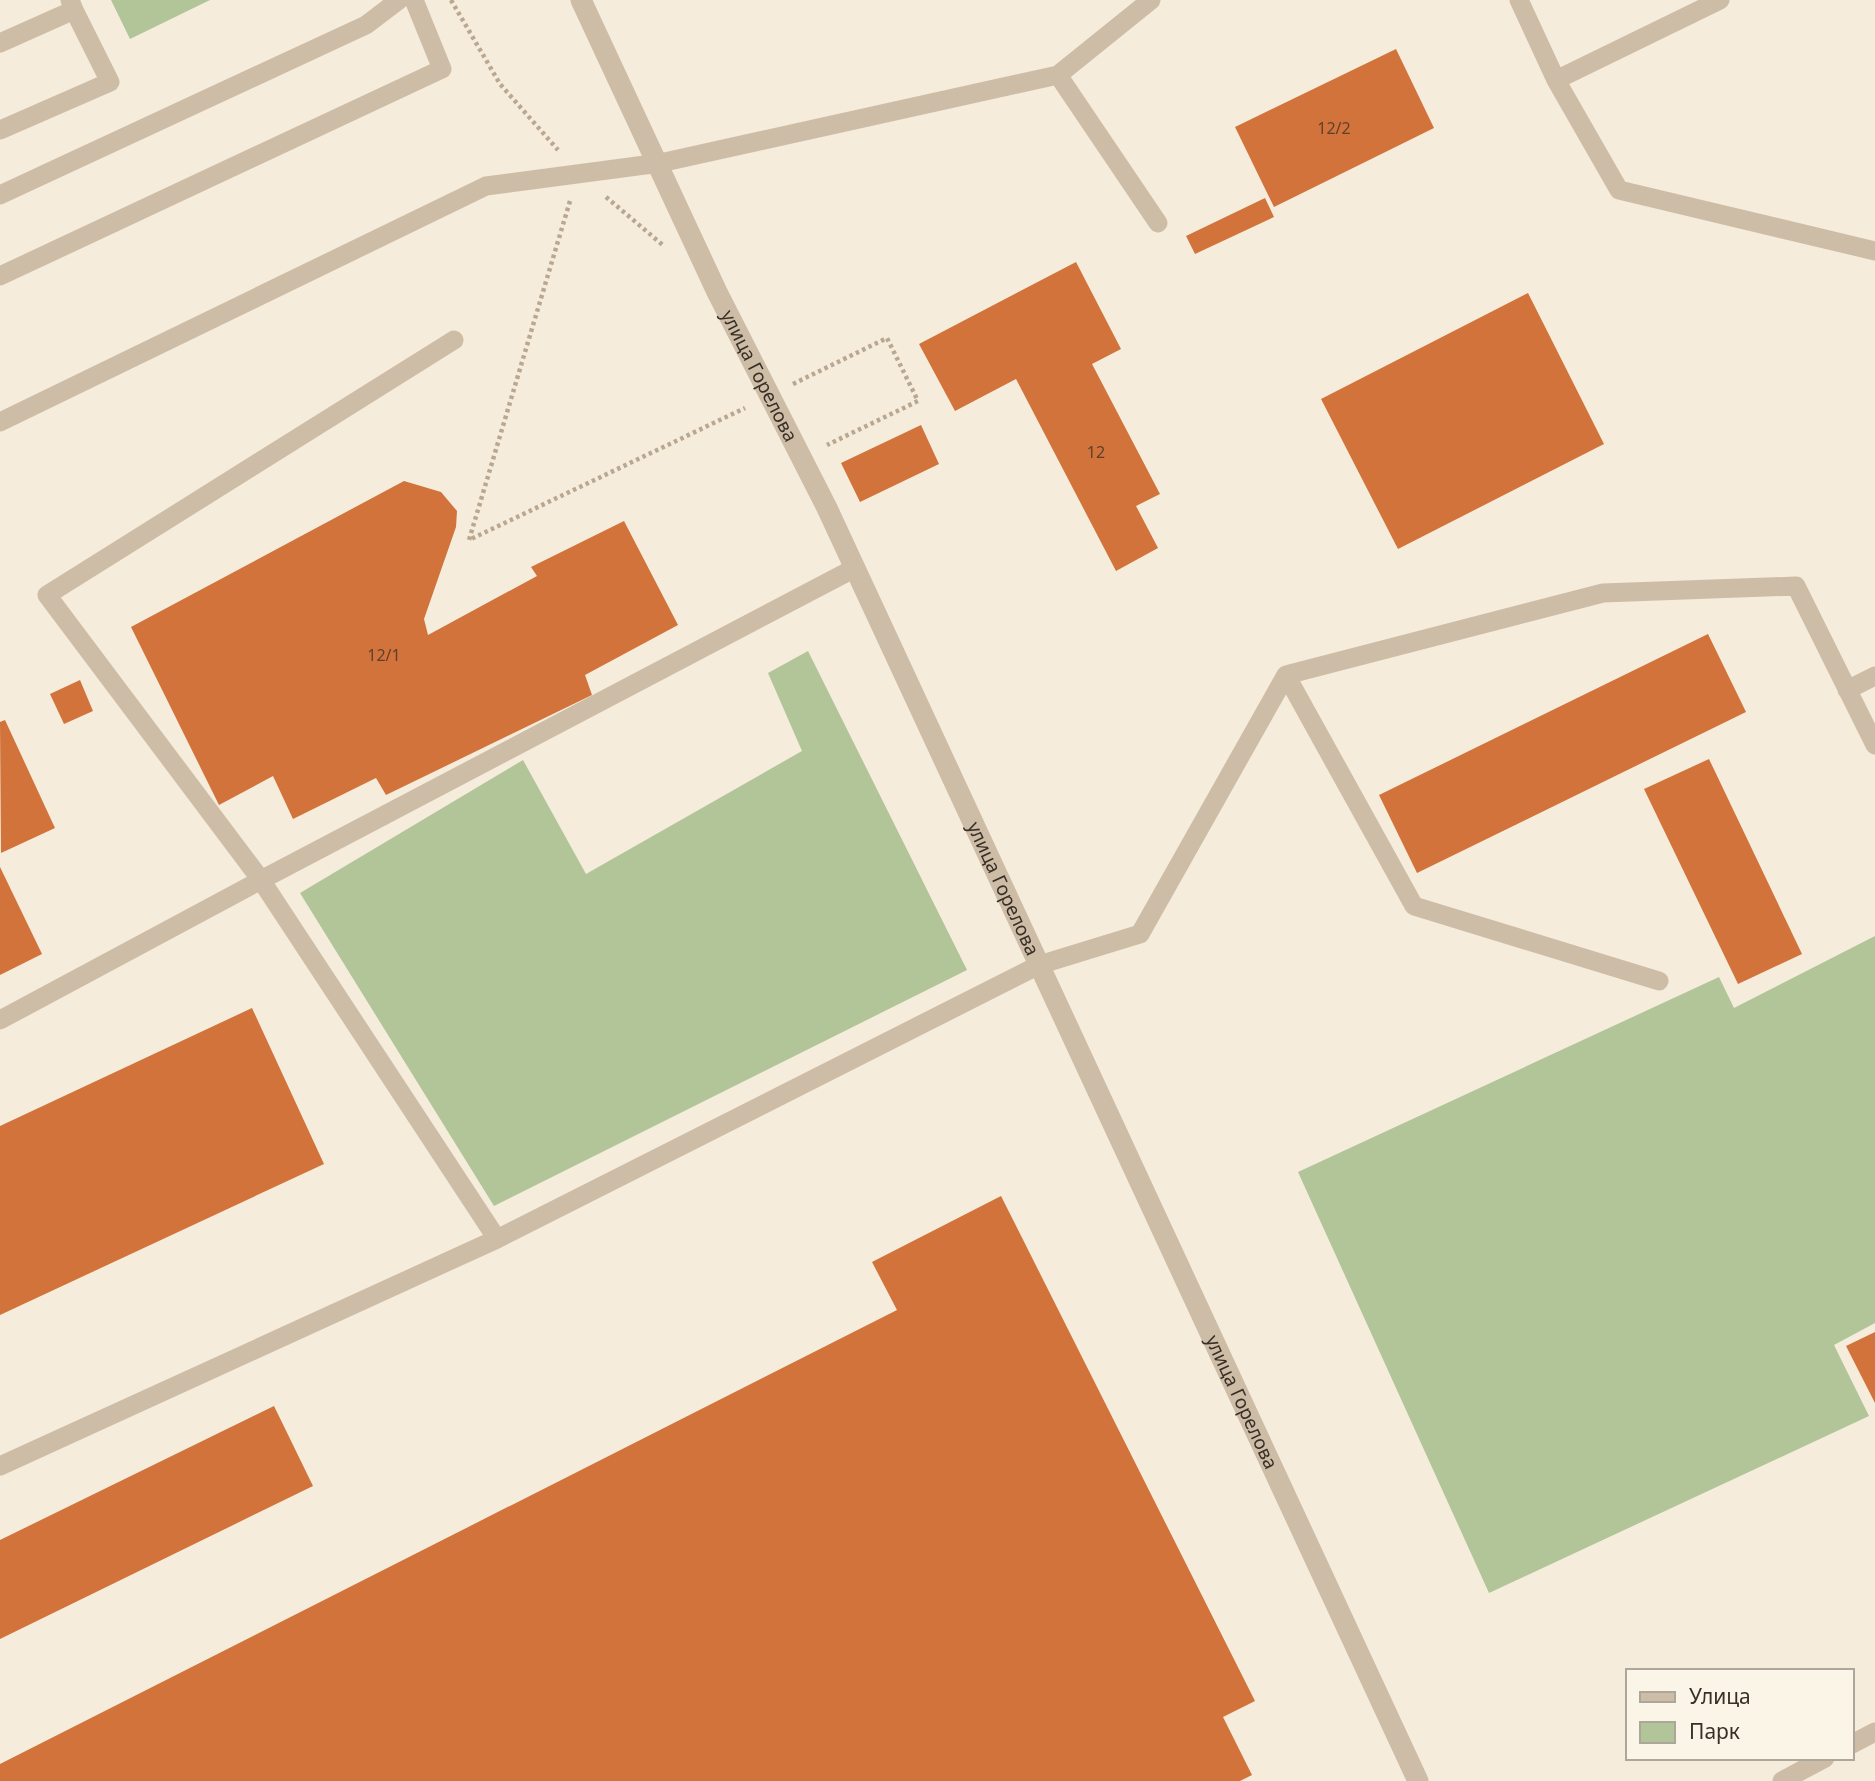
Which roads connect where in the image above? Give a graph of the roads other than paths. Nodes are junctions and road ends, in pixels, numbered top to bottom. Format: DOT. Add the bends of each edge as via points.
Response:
graph roads {
  1 [pos="399,0"];
  2 [pos="414,0"];
  3 [pos="581,0"];
  4 [pos="1151,0"];
  5 [pos="1519,0"];
  6 [pos="1720,0"];
  7 [pos="72,5"];
  8 [pos="0,43"];
  9 [pos="1058,75"];
  10 [pos="1556,80"];
  11 [pos="0,130"];
  12 [pos="660,163"];
  13 [pos="0,195"];
  14 [pos="1158,223"];
  15 [pos="1875,251"];
  16 [pos="0,276"];
  17 [pos="454,340"];
  18 [pos="0,422"];
  19 [pos="855,568"];
  20 [pos="1286,674"];
  21 [pos="1875,676"];
  22 [pos="1847,690"];
  23 [pos="1875,745"];
  24 [pos="261,880"];
  25 [pos="1039,965"];
  26 [pos="1659,981"];
  27 [pos="0,1020"];
  28 [pos="497,1239"];
  29 [pos="0,1466"];
  30 [pos="1875,1732"];
  31 [pos="1854,1743"];
  32 [pos="1821,1760"];
  33 [pos="1418,1781"];
  34 [pos="1782,1781"];
  1 -- 13 [label="lane" via="366,25"];
  2 -- 16 [label="lane" via="442,69"];
  3 -- 12 [label="street, улица Горелова"];
  4 -- 9 [label="lane"];
  5 -- 10 [label="lane"];
  6 -- 10 [label="lane"];
  7 -- 8 [label="lane"];
  7 -- 11 [label="lane" via="110,82"];
  9 -- 12 [label="lane"];
  9 -- 14 [label="lane"];
  10 -- 15 [label="lane" via="1619,190"];
  12 -- 18 [label="lane" via="486,186"];
  12 -- 19 [label="street, улица Горелова" via="717,292"];
  17 -- 24 [label="lane" via="47,595"];
  19 -- 24 [label="lane"];
  19 -- 25 [label="street, улица Горелова"];
  20 -- 22 [label="lane" via="1603,593 1796,586"];
  20 -- 25 [label="lane" via="1140,934"];
  20 -- 26 [label="lane" via="1414,906"];
  21 -- 22 [label="lane"];
  22 -- 23 [label="lane"];
  24 -- 27 [label="lane"];
  24 -- 28 [label="lane"];
  25 -- 28 [label="lane"];
  25 -- 33 [label="street, улица Горелова"];
  28 -- 29 [label="lane"];
  30 -- 31 [label="lane"];
  32 -- 34 [label="lane"];
}
